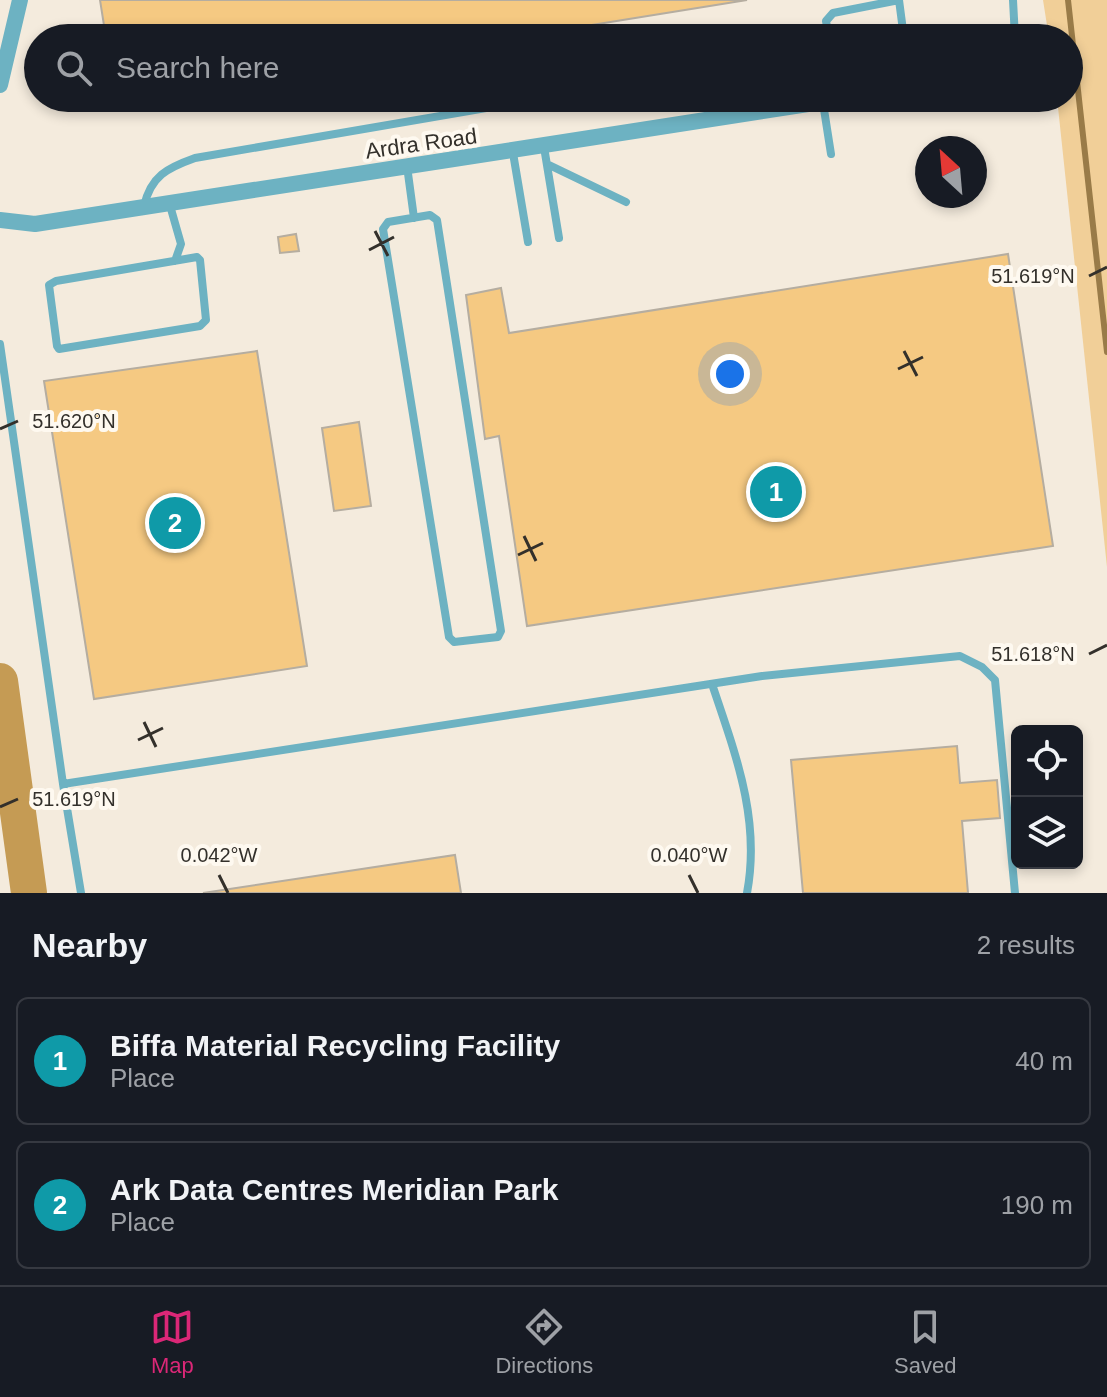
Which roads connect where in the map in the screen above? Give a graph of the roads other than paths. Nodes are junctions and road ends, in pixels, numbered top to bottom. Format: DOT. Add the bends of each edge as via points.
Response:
graph roads {
  1 [pos="20,0"];
  2 [pos="1013,0"];
  3 [pos="827,24"];
  4 [pos="902,24"];
  5 [pos="1014,24"];
  6 [pos="0,85"];
  7 [pos="463,112"];
  8 [pos="754,112"];
  9 [pos="824,112"];
  10 [pos="513,153"];
  11 [pos="831,154"];
  12 [pos="545,156"];
  13 [pos="407,166"];
  14 [pos="169,202"];
  15 [pos="626,202"];
  16 [pos="144,207"];
  17 [pos="414,218"];
  18 [pos="0,220"];
  19 [pos="559,238"];
  20 [pos="528,242"];
  21 [pos="175,261"];
  22 [pos="0,344"];
  23 [pos="712,684"];
  24 [pos="63,784"];
  25 [pos="81,893"];
  26 [pos="747,893"];
  27 [pos="1015,893"];
  1 -- 6 [label="street"];
  2 -- 5 [label="lane"];
  3 -- 4 [label="lane" via="833,13 899,0"];
  7 -- 16 [label="lane" via="195,158 163,170 148,189"];
  8 -- 12 [label="street, Ardra Road"];
  9 -- 11 [label="lane"];
  10 -- 12 [label="street, Ardra Road"];
  10 -- 13 [label="street, Ardra Road"];
  10 -- 20 [label="lane"];
  12 -- 15 [label="lane"];
  12 -- 19 [label="lane"];
  13 -- 14 [label="street, Ardra Road"];
  13 -- 17 [label="lane"];
  14 -- 16 [label="street, Ardra Road"];
  14 -- 21 [label="lane" via="181,244"];
  16 -- 18 [label="street, Ardra Road" via="35,224"];
  17 -- 17 [label="lane" via="388,222 383,229 449,637 454,642 498,637 437,220 430,215"];
  21 -- 21 [label="lane" via="49,285 59,349 200,326 206,320 200,260"];
  22 -- 24 [label="lane"];
  23 -- 24 [label="lane"];
  23 -- 26 [label="lane" via="745,784 751,831"];
  23 -- 27 [label="lane" via="960,656 982,667 995,680"];
  24 -- 25 [label="lane"];
}
